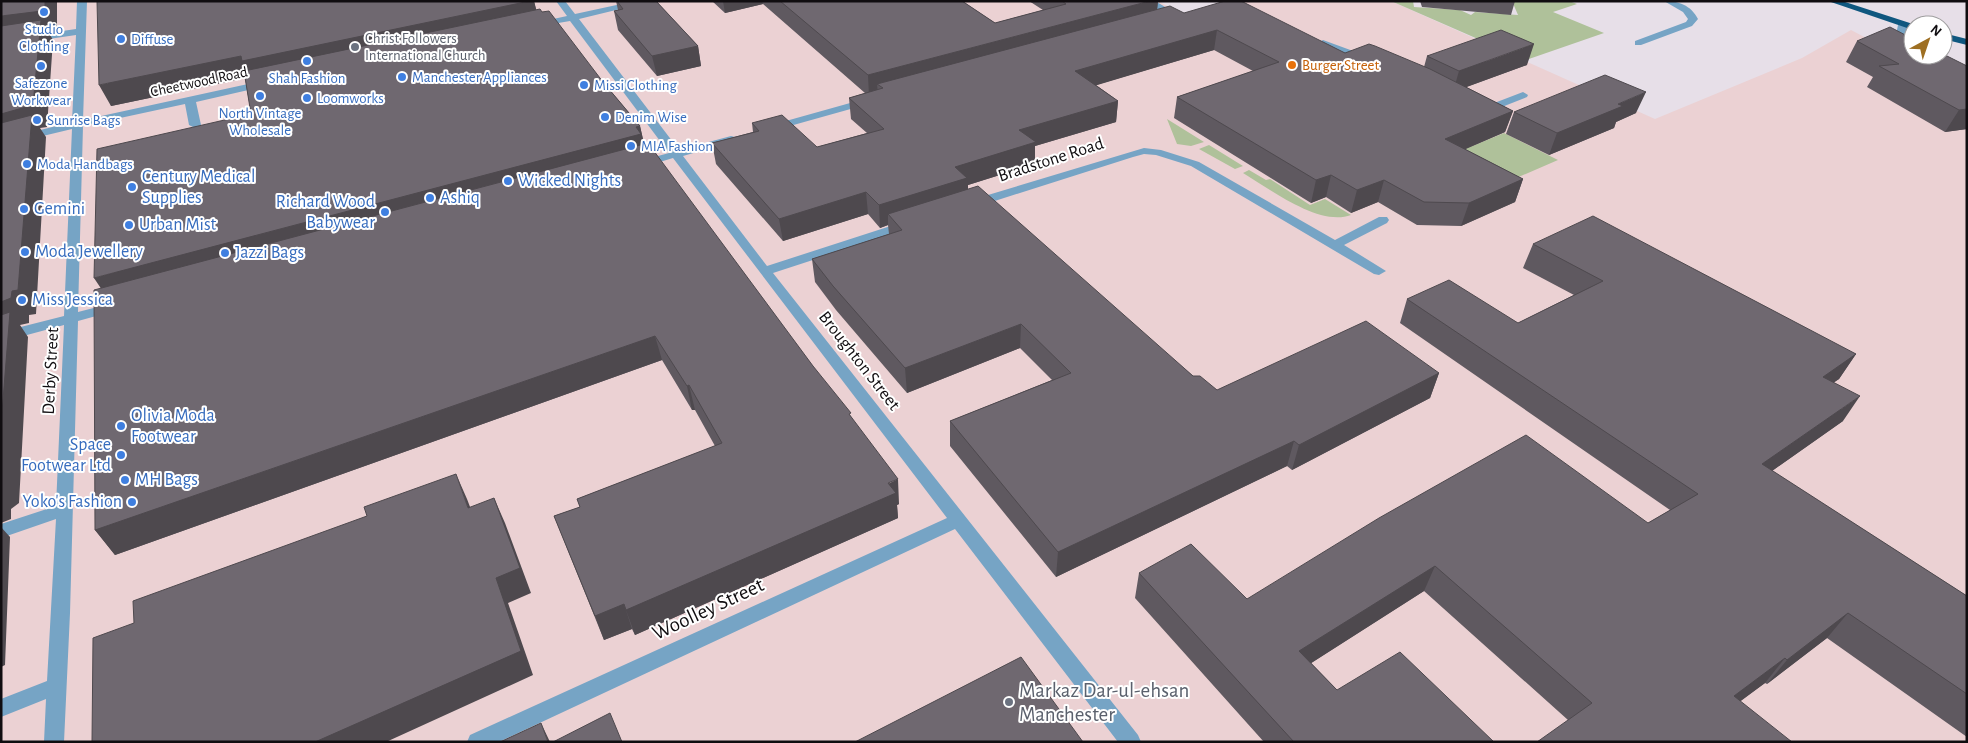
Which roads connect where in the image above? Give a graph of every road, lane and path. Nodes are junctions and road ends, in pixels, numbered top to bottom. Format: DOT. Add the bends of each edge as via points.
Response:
graph roads {
  1 [pos="82,1"];
  2 [pos="560,1"];
  3 [pos="649,1"];
  4 [pos="1148,1"];
  5 [pos="1668,1"];
  6 [pos="1832,1"];
  7 [pos="573,18"];
  8 [pos="1162,23"];
  9 [pos="1903,25"];
  10 [pos="527,28"];
  11 [pos="1903,28"];
  12 [pos="81,31"];
  13 [pos="1311,37"];
  14 [pos="1903,38"];
  15 [pos="1953,38"];
  16 [pos="1966,40"];
  17 [pos="1,43"];
  18 [pos="1638,43"];
  19 [pos="1375,64"];
  20 [pos="276,81"];
  21 [pos="1523,95"];
  22 [pos="877,99"];
  23 [pos="190,100"];
  24 [pos="1472,108"];
  25 [pos="79,124"];
  26 [pos="195,125"];
  27 [pos="1,143"];
  28 [pos="676,154"];
  29 [pos="624,168"];
  30 [pos="958,208"];
  31 [pos="921,220"];
  32 [pos="1383,220"];
  33 [pos="1335,245"];
  34 [pos="765,271"];
  35 [pos="1379,271"];
  36 [pos="122,304"];
  37 [pos="72,318"];
  38 [pos="1,337"];
  39 [pos="63,510"];
  40 [pos="959,520"];
  41 [pos="1,531"];
  42 [pos="57,686"];
  43 [pos="1,708"];
  44 [pos="54,742"];
  45 [pos="477,742"];
  46 [pos="1131,742"];
  1 -- 12 [label="street, Derby Street"];
  2 -- 7 [label="street, Broughton Street"];
  3 -- 7 [label="street"];
  4 -- 8 [label="street" via="1183,17"];
  5 -- 18 [label="street" via="1685,8 1693,19 1689,24"];
  6 -- 9 [label="highway"];
  7 -- 10 [label="street"];
  7 -- 28 [label="street, Broughton Street"];
  11 -- 14 [label="street" via="1899,30"];
  12 -- 17 [label="street"];
  12 -- 25 [label="street, Derby Street"];
  13 -- 19 [label="street" via="1337,51 1350,52"];
  15 -- 16 [label="highway"];
  20 -- 23 [label="street, Cheetwood Road"];
  21 -- 24 [label="street" via="1481,112"];
  22 -- 28 [label="street"];
  23 -- 25 [label="street, Cheetwood Road"];
  23 -- 26 [label="street"];
  25 -- 27 [label="street, Cheetwood Road"];
  25 -- 37 [label="street, Derby Street"];
  28 -- 29 [label="street"];
  28 -- 34 [label="street, Broughton Street"];
  30 -- 33 [label="street, Bradstone Road" via="1130,154 1157,152 1195,164"];
  31 -- 34 [label="street"];
  32 -- 33 [label="street"];
  33 -- 35 [label="street, Bradstone Road"];
  34 -- 40 [label="street, Broughton Street"];
  36 -- 37 [label="street"];
  37 -- 38 [label="street"];
  37 -- 39 [label="street, Derby Street"];
  39 -- 41 [label="street"];
  39 -- 42 [label="street, Derby Street"];
  40 -- 45 [label="street, Woolley Street"];
  40 -- 46 [label="street, Broughton Street"];
  42 -- 43 [label="street"];
  42 -- 44 [label="street, Derby Street"];
}
